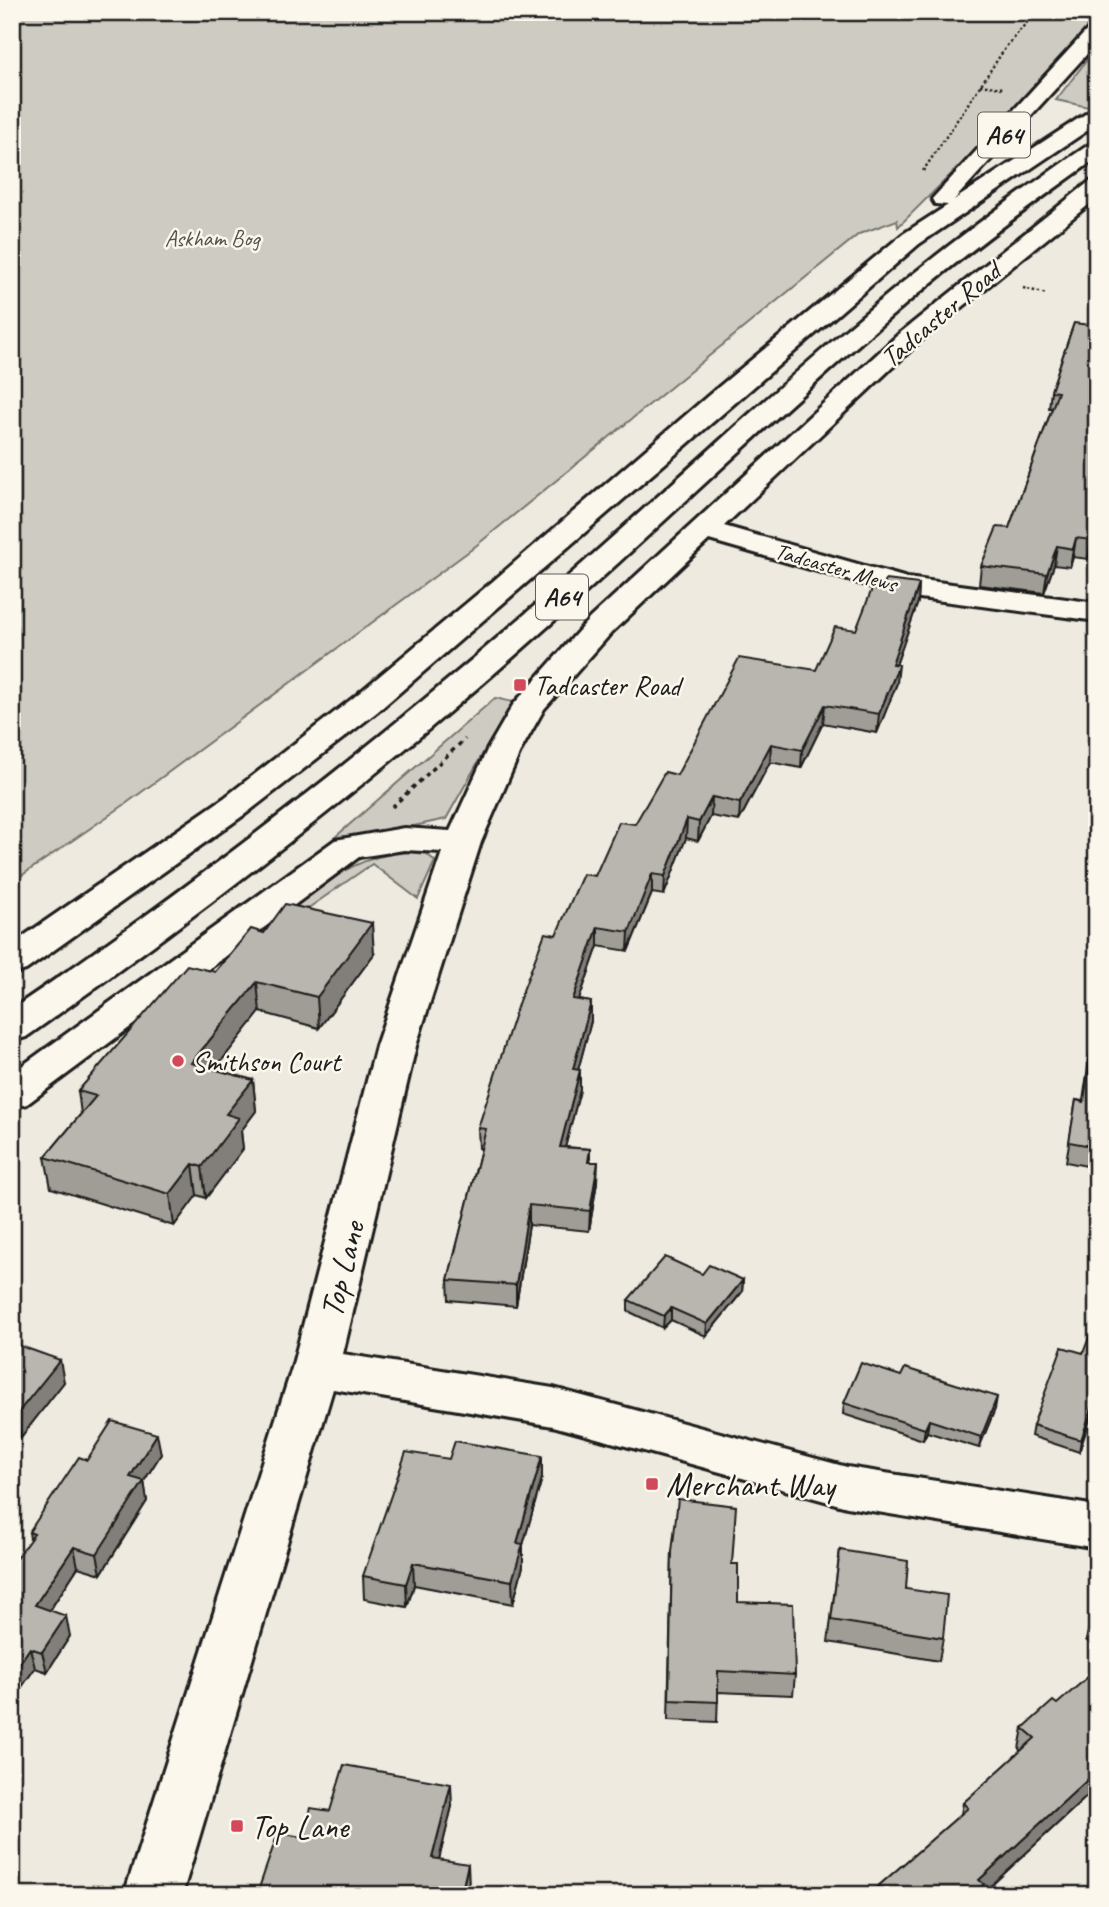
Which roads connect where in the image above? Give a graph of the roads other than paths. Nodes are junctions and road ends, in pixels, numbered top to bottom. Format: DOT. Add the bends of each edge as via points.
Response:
graph roads {
  1 [pos="1097,31"];
  2 [pos="1097,115"];
  3 [pos="1097,148"];
  4 [pos="1097,187"];
  5 [pos="911,239"];
  6 [pos="703,529"];
  7 [pos="1097,612"];
  8 [pos="463,842"];
  9 [pos="12,962"];
  10 [pos="12,1028"];
  11 [pos="12,1094"];
  12 [pos="316,1368"];
  13 [pos="1097,1527"];
  14 [pos="153,1895"];
  1 -- 5 [label="main road, A64"];
  2 -- 5 [label="main road, A64"];
  3 -- 10 [label="main road, A64" via="998,219 855,336 405,735 265,847"];
  4 -- 6 [label="main road, Tadcaster Road" via="909,338"];
  5 -- 9 [label="main road, A64" via="365,705 236,805"];
  6 -- 7 [label="main road, Tadcaster Mews" via="904,587"];
  6 -- 8 [label="main road, Tadcaster Road" via="601,625 530,705 504,750"];
  8 -- 11 [label="main road" via="404,839 348,848"];
  8 -- 12 [label="main road, Top Lane" via="396,1045"];
  12 -- 13 [label="main road" via="553,1407 847,1487"];
  12 -- 14 [label="main road, Top Lane"];
}
